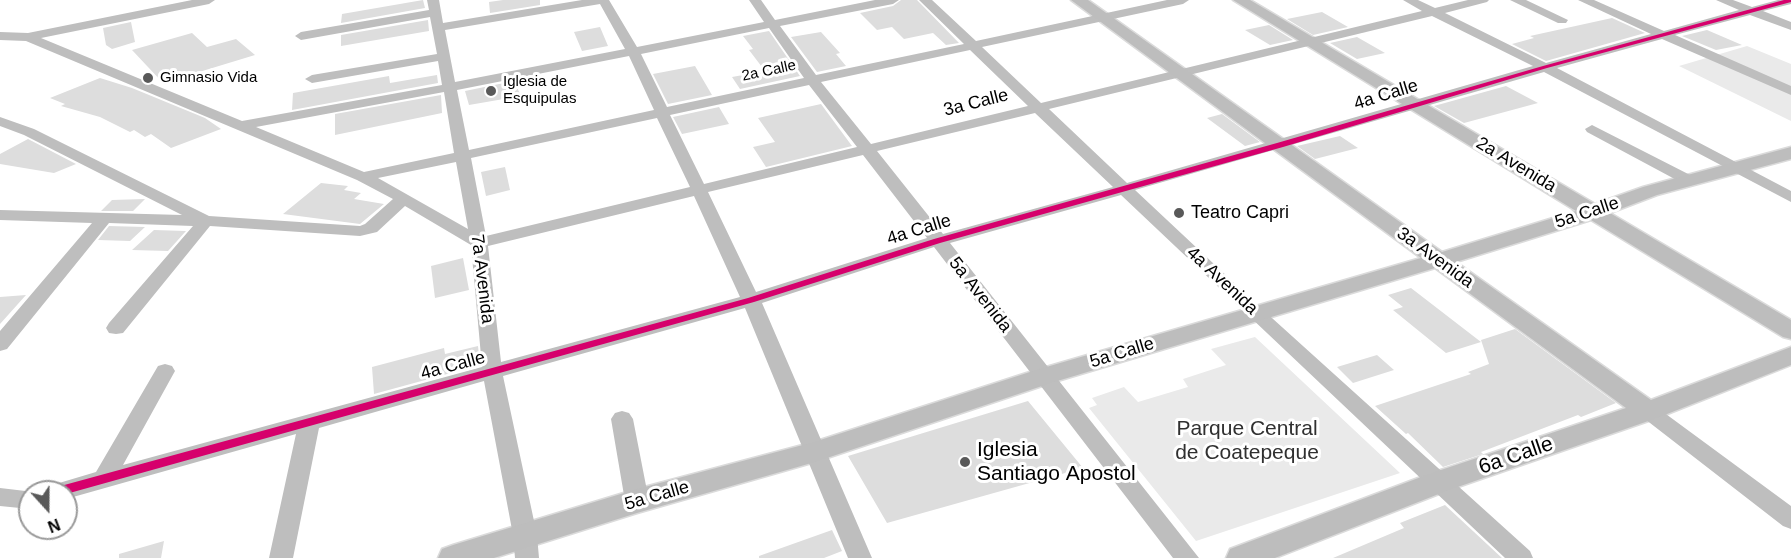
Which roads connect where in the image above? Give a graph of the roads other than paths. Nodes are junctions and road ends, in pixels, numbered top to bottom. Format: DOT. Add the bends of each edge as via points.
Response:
graph roads {
  1 [pos="207,0"];
  2 [pos="603,0"];
  3 [pos="755,0"];
  4 [pos="892,0"];
  5 [pos="925,0"];
  6 [pos="1078,0"];
  7 [pos="1183,0"];
  8 [pos="1240,0"];
  9 [pos="1409,0"];
  10 [pos="1483,0"];
  11 [pos="1516,0"];
  12 [pos="1584,0"];
  13 [pos="1722,0"];
  14 [pos="1791,0"];
  15 [pos="585,1"];
  16 [pos="1752,11"];
  17 [pos="1434,12"];
  18 [pos="436,13"];
  19 [pos="1102,18"];
  20 [pos="1562,21"];
  21 [pos="773,24"];
  22 [pos="1791,26"];
  23 [pos="1666,35"];
  24 [pos="0,36"];
  25 [pos="301,36"];
  26 [pos="28,37"];
  27 [pos="1310,42"];
  28 [pos="974,46"];
  29 [pos="633,51"];
  30 [pos="445,56"];
  31 [pos="1545,67"];
  32 [pos="1179,74"];
  33 [pos="312,79"];
  34 [pos="812,79"];
  35 [pos="451,87"];
  36 [pos="1791,91"];
  37 [pos="1414,104"];
  38 [pos="1039,107"];
  39 [pos="660,111"];
  40 [pos="0,121"];
  41 [pos="243,125"];
  42 [pos="1592,129"];
  43 [pos="1280,145"];
  44 [pos="868,151"];
  45 [pos="1791,153"];
  46 [pos="460,155"];
  47 [pos="1736,169"];
  48 [pos="363,177"];
  49 [pos="1690,181"];
  50 [pos="1123,187"];
  51 [pos="698,190"];
  52 [pos="1791,197"];
  53 [pos="404,198"];
  54 [pos="1594,212"];
  55 [pos="0,215"];
  56 [pos="105,219"];
  57 [pos="206,221"];
  58 [pos="938,241"];
  59 [pos="479,243"];
  60 [pos="1438,260"];
  61 [pos="751,300"];
  62 [pos="1256,313"];
  63 [pos="116,328"];
  64 [pos="1791,331"];
  65 [pos="0,344"];
  66 [pos="1791,356"];
  67 [pos="165,371"];
  68 [pos="492,372"];
  69 [pos="1045,376"];
  70 [pos="1648,411"];
  71 [pos="622,419"];
  72 [pos="309,422"];
  73 [pos="815,452"];
  74 [pos="104,479"];
  75 [pos="1439,482"];
  76 [pos="78,486"];
  77 [pos="0,496"];
  78 [pos="18,498"];
  79 [pos="637,501"];
  80 [pos="1791,519"];
  81 [pos="526,547"];
  82 [pos="281,558"];
  83 [pos="453,558"];
  84 [pos="860,558"];
  85 [pos="1188,558"];
  86 [pos="1241,558"];
  87 [pos="1521,558"];
  1 -- 26 [label="street"];
  2 -- 15 [label="street"];
  2 -- 29 [label="street"];
  3 -- 21 [label="street, 5a Avenida"];
  4 -- 21 [label="street"];
  5 -- 28 [label="street, 4a Avenida"];
  6 -- 19 [label="main road, 3a Avenida"];
  7 -- 19 [label="street, 2a Calle"];
  8 -- 27 [label="main road, 2a Avenida"];
  9 -- 17 [label="street"];
  10 -- 17 [label="street, 3a Calle"];
  11 -- 20 [label="street"];
  12 -- 23 [label="street"];
  13 -- 16 [label="street"];
  14 -- 16 [label="street, 4a Calle"];
  15 -- 18 [label="street"];
  16 -- 22 [label="street"];
  16 -- 23 [label="street, 4a Calle"];
  17 -- 27 [label="street, 3a Calle"];
  17 -- 31 [label="street"];
  18 -- 25 [label="street"];
  18 -- 30 [label="street, 7a Avenida"];
  19 -- 28 [label="street, 2a Calle"];
  19 -- 32 [label="main road, 3a Avenida"];
  21 -- 29 [label="street"];
  21 -- 34 [label="street, 5a Avenida"];
  23 -- 31 [label="street, 4a Calle"];
  23 -- 36 [label="street"];
  24 -- 26 [label="street"];
  26 -- 41 [label="street"];
  27 -- 32 [label="street, 3a Calle"];
  27 -- 37 [label="main road, 2a Avenida"];
  28 -- 34 [label="street, 2a Calle"];
  28 -- 38 [label="street, 4a Avenida"];
  29 -- 35 [label="street"];
  29 -- 39 [label="street"];
  30 -- 33 [label="street"];
  30 -- 35 [label="street, 7a Avenida"];
  31 -- 37 [label="street, 4a Calle"];
  31 -- 47 [label="street"];
  32 -- 38 [label="street, 3a Calle"];
  32 -- 43 [label="main road, 3a Avenida"];
  34 -- 39 [label="street, 2a Calle"];
  34 -- 44 [label="street, 5a Avenida"];
  35 -- 41 [label="street"];
  35 -- 46 [label="street, 7a Avenida"];
  37 -- 43 [label="street, 4a Calle"];
  37 -- 54 [label="main road, 2a Avenida"];
  38 -- 44 [label="street, 3a Calle"];
  38 -- 50 [label="street, 4a Avenida"];
  39 -- 46 [label="street, 2a Calle"];
  39 -- 51 [label="street"];
  40 -- 57 [label="street"];
  41 -- 48 [label="street"];
  42 -- 49 [label="street"];
  43 -- 50 [label="street, 4a Calle"];
  43 -- 60 [label="main road, 3a Avenida"];
  44 -- 51 [label="street, 3a Calle"];
  44 -- 58 [label="street, 5a Avenida"];
  45 -- 47 [label="main road, 5a Calle"];
  46 -- 48 [label="street, 2a Calle"];
  46 -- 59 [label="street, 7a Avenida"];
  47 -- 49 [label="main road, 5a Calle"];
  47 -- 52 [label="street"];
  48 -- 53 [label="street"];
  49 -- 54 [label="main road, 5a Calle"];
  50 -- 58 [label="street, 4a Calle"];
  50 -- 62 [label="street, 4a Avenida"];
  51 -- 59 [label="street, 3a Calle"];
  51 -- 61 [label="street"];
  53 -- 57 [label="street" via="365,231"];
  53 -- 59 [label="street"];
  54 -- 60 [label="main road, 5a Calle"];
  54 -- 64 [label="main road, 2a Avenida"];
  55 -- 56 [label="street"];
  56 -- 57 [label="street"];
  56 -- 65 [label="street"];
  57 -- 63 [label="street"];
  58 -- 61 [label="street, 4a Calle"];
  58 -- 69 [label="street, 5a Avenida"];
  59 -- 68 [label="street, 7a Avenida"];
  60 -- 62 [label="main road, 5a Calle"];
  60 -- 70 [label="main road, 3a Avenida"];
  61 -- 68 [label="street, 4a Calle"];
  61 -- 73 [label="street"];
  62 -- 69 [label="main road, 5a Calle"];
  62 -- 75 [label="street, 4a Avenida"];
  66 -- 70 [label="main road, 6a Calle"];
  67 -- 74 [label="street"];
  68 -- 72 [label="street, 4a Calle"];
  68 -- 81 [label="street, 7a Avenida"];
  69 -- 73 [label="main road, 5a Calle"];
  69 -- 85 [label="street, 5a Avenida"];
  70 -- 75 [label="main road, 6a Calle"];
  70 -- 80 [label="street, 3a Avenida"];
  71 -- 79 [label="street"];
  72 -- 74 [label="street, 4a Calle"];
  72 -- 82 [label="street"];
  73 -- 79 [label="main road, 5a Calle"];
  73 -- 84 [label="street"];
  74 -- 76 [label="street, 4a Calle"];
  75 -- 86 [label="main road, 6a Calle"];
  75 -- 87 [label="street, 4a Avenida"];
  77 -- 78 [label="street"];
  79 -- 81 [label="main road, 5a Calle"];
  81 -- 83 [label="main road, 5a Calle"];
}
